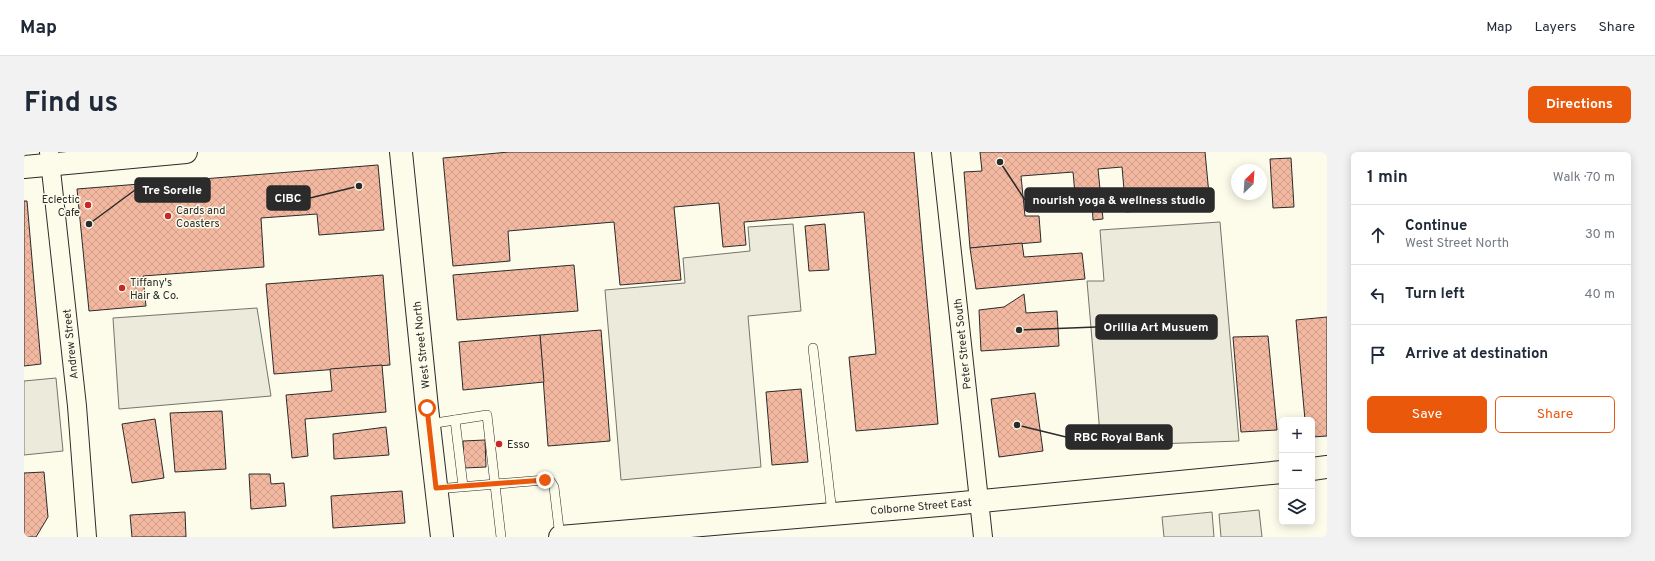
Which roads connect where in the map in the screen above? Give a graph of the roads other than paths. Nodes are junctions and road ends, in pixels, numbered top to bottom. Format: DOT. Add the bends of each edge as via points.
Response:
graph roads {
  1 [pos="186,152"];
  2 [pos="401,152"];
  3 [pos="941,152"];
  4 [pos="50,158"];
  5 [pos="24,167"];
  6 [pos="813,348"];
  7 [pos="455,420"];
  8 [pos="429,424"];
  9 [pos="1327,467"];
  10 [pos="1315,469"];
  11 [pos="1279,472"];
  12 [pos="494,484"];
  13 [pos="463,486"];
  14 [pos="436,488"];
  15 [pos="979,501"];
  16 [pos="832,513"];
  17 [pos="87,537"];
  18 [pos="442,537"];
  19 [pos="501,537"];
  20 [pos="560,537"];
  21 [pos="983,537"];
  1 -- 4 [label="main road"];
  2 -- 8 [label="main road, West Street North"];
  3 -- 15 [label="street, Peter Street South"];
  4 -- 5 [label="main road"];
  4 -- 17 [label="street, Andrew Street" via="77,406"];
  6 -- 16 [label="lane"];
  7 -- 8 [label="lane"];
  7 -- 12 [label="lane" via="486,415"];
  7 -- 13 [label="lane"];
  8 -- 14 [label="main road, West Street North"];
  9 -- 10 [label="main road"];
  11 -- 15 [label="main road, Colborne Street East"];
  12 -- 13 [label="lane"];
  12 -- 19 [label="lane"];
  12 -- 20 [label="lane" via="545,480 551,482 554,487"];
  13 -- 14 [label="lane"];
  14 -- 18 [label="main road, West Street North"];
  15 -- 16 [label="main road, Colborne Street East"];
  15 -- 21 [label="street, Peter Street South"];
  16 -- 20 [label="main road, Colborne Street East"];
}
